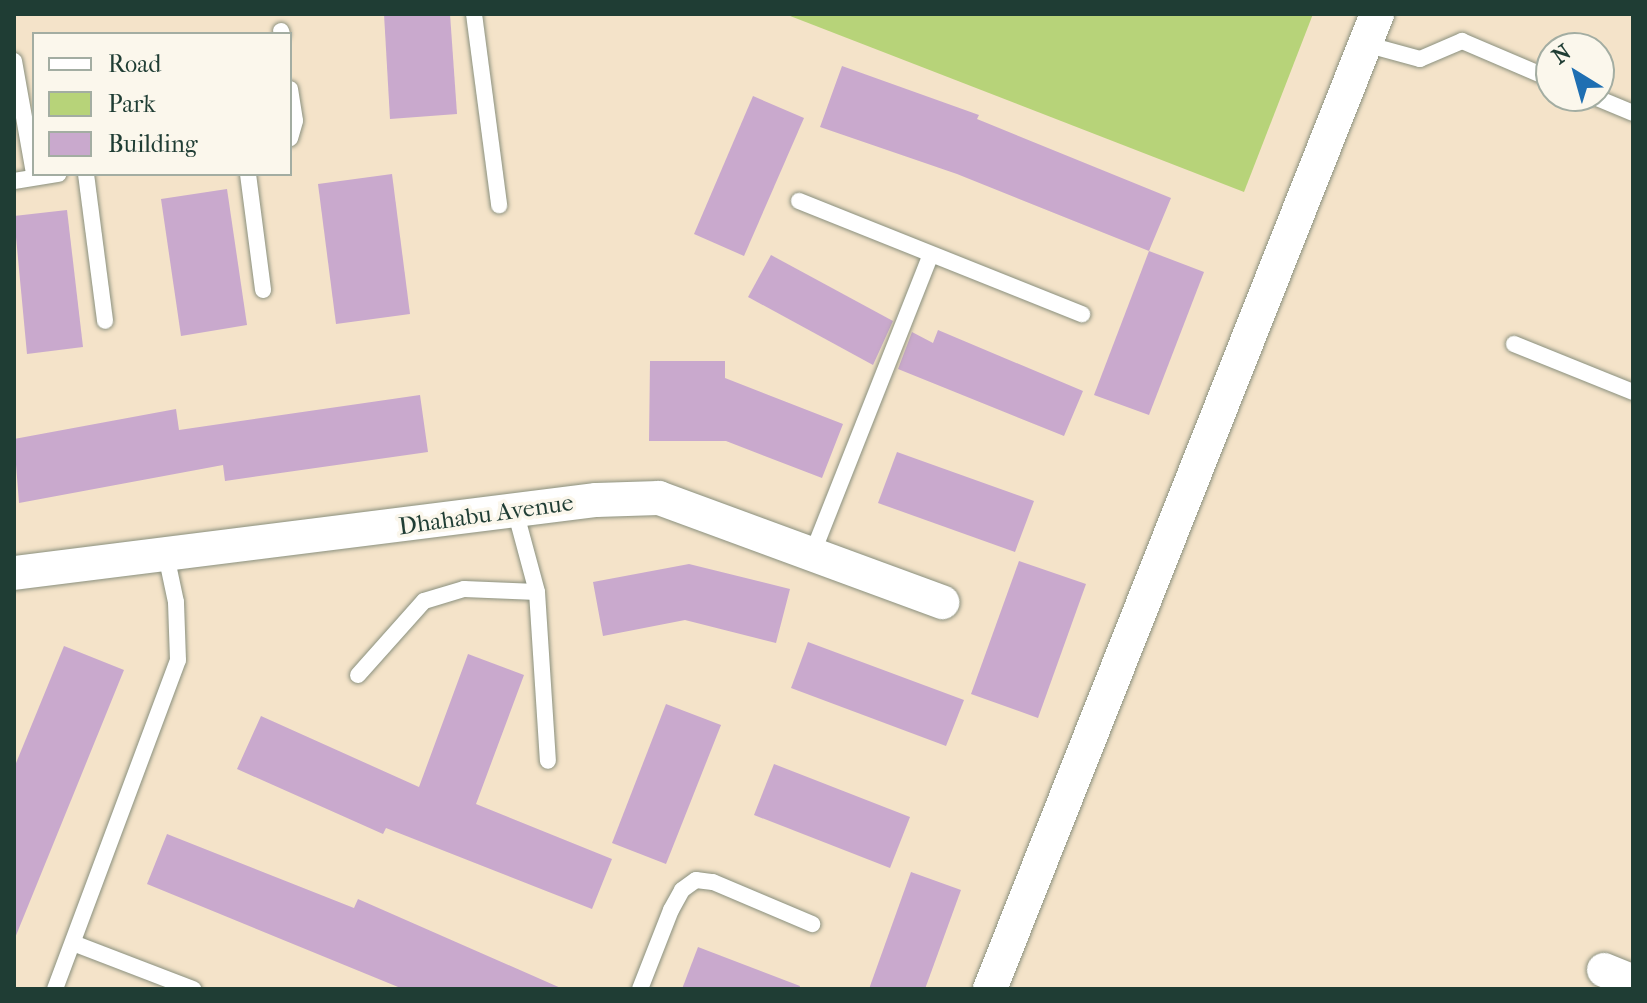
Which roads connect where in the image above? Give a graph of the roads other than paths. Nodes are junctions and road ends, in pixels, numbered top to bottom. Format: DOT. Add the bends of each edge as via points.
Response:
graph roads {
  1 [pos="474,14"];
  2 [pos="1371,29"];
  3 [pos="14,61"];
  4 [pos="1535,72"];
  5 [pos="292,102"];
  6 [pos="292,131"];
  7 [pos="32,164"];
  8 [pos="86,176"];
  9 [pos="248,176"];
  10 [pos="799,201"];
  11 [pos="499,205"];
  12 [pos="930,257"];
  13 [pos="263,290"];
  14 [pos="1082,314"];
  15 [pos="105,321"];
  16 [pos="1514,344"];
  17 [pos="1633,392"];
  18 [pos="516,514"];
  19 [pos="813,552"];
  20 [pos="166,555"];
  21 [pos="14,573"];
  22 [pos="537,592"];
  23 [pos="942,602"];
  24 [pos="358,675"];
  25 [pos="548,761"];
  26 [pos="812,924"];
  27 [pos="73,943"];
  28 [pos="55,989"];
  29 [pos="193,989"];
  30 [pos="640,989"];
  31 [pos="990,989"];
  1 -- 11 [label="lane"];
  2 -- 4 [label="lane" via="1420,59 1462,41"];
  2 -- 31 [label="street"];
  3 -- 7 [label="lane"];
  5 -- 6 [label="lane"];
  8 -- 15 [label="lane"];
  9 -- 13 [label="lane"];
  10 -- 12 [label="lane"];
  12 -- 14 [label="lane"];
  12 -- 19 [label="lane"];
  16 -- 17 [label="lane"];
  18 -- 19 [label="street, Dhahabu Avenue" via="596,500 659,498"];
  18 -- 20 [label="street, Dhahabu Avenue"];
  18 -- 22 [label="lane"];
  19 -- 23 [label="street, Dhahabu Avenue"];
  20 -- 21 [label="street, Dhahabu Avenue"];
  20 -- 27 [label="lane" via="176,602 178,660"];
  22 -- 24 [label="lane" via="464,589 424,601"];
  22 -- 25 [label="lane"];
  26 -- 30 [label="lane" via="713,882 696,880 682,890 671,910"];
  27 -- 28 [label="lane"];
  27 -- 29 [label="lane"];
}
